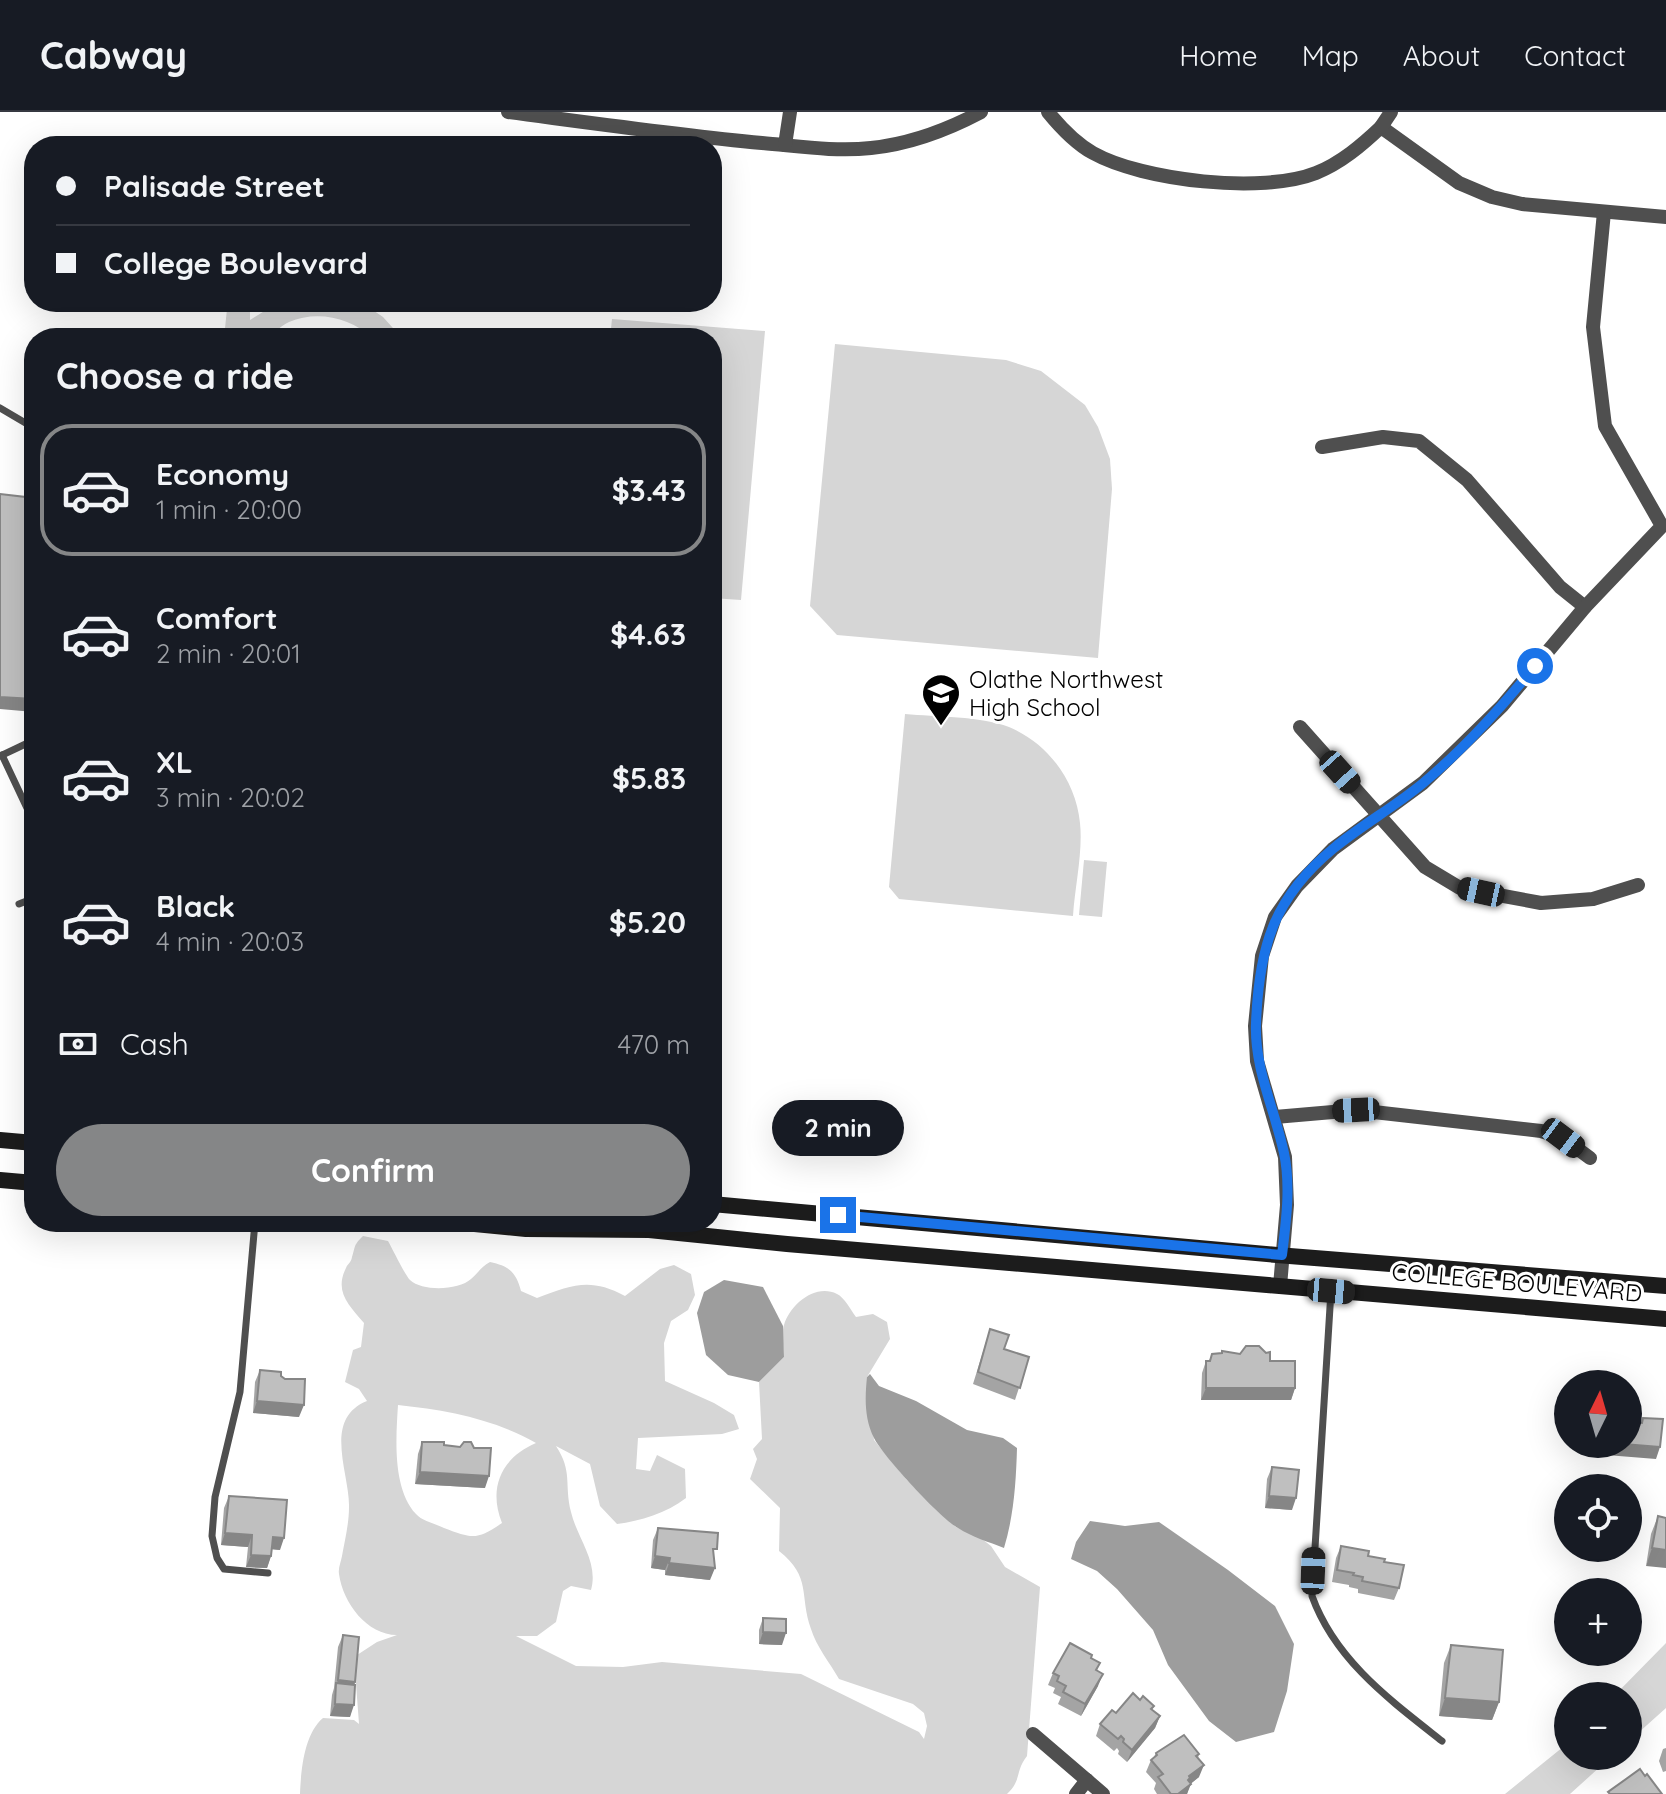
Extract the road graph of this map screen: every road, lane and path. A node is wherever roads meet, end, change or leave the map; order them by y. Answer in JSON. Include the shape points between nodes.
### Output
{"nodes":[{"id":1,"x":508,"y":112,"type":"edge"},
{"id":2,"x":790,"y":112,"type":"edge"},
{"id":3,"x":981,"y":112,"type":"edge"},
{"id":4,"x":1048,"y":112,"type":"edge"},
{"id":5,"x":1391,"y":112,"type":"edge"},
{"id":6,"x":1381,"y":127,"type":"junction"},
{"id":7,"x":693,"y":136,"type":"edge"},
{"id":8,"x":722,"y":140,"type":"edge"},
{"id":9,"x":785,"y":145,"type":"junction"},
{"id":10,"x":1604,"y":212,"type":"junction"},
{"id":11,"x":1660,"y":216,"type":"edge"},
{"id":12,"x":0,"y":408,"type":"edge"},
{"id":13,"x":24,"y":422,"type":"edge"},
{"id":14,"x":1322,"y":447,"type":"dead end"},
{"id":15,"x":1664,"y":528,"type":"edge"},
{"id":16,"x":1585,"y":607,"type":"junction"},
{"id":17,"x":1300,"y":727,"type":"dead end"},
{"id":18,"x":24,"y":745,"type":"edge"},
{"id":19,"x":1,"y":755,"type":"edge"},
{"id":20,"x":24,"y":802,"type":"edge"},
{"id":21,"x":1380,"y":816,"type":"junction"},
{"id":22,"x":1638,"y":885,"type":"dead end"},
{"id":23,"x":24,"y":902,"type":"edge"},
{"id":24,"x":19,"y":904,"type":"dead end"},
{"id":25,"x":1275,"y":1117,"type":"junction"},
{"id":26,"x":0,"y":1140,"type":"edge"},
{"id":27,"x":24,"y":1142,"type":"edge"},
{"id":28,"x":1590,"y":1158,"type":"dead end"},
{"id":29,"x":0,"y":1180,"type":"edge"},
{"id":30,"x":24,"y":1182,"type":"edge"},
{"id":31,"x":722,"y":1205,"type":"edge"},
{"id":32,"x":254,"y":1232,"type":"edge"},
{"id":33,"x":672,"y":1232,"type":"edge"},
{"id":34,"x":1282,"y":1255,"type":"junction"},
{"id":35,"x":1280,"y":1286,"type":"junction"},
{"id":36,"x":1666,"y":1286,"type":"edge"},
{"id":37,"x":1331,"y":1291,"type":"junction"},
{"id":38,"x":1666,"y":1319,"type":"edge"},
{"id":39,"x":268,"y":1573,"type":"dead end"},
{"id":40,"x":1033,"y":1734,"type":"dead end"},
{"id":41,"x":1442,"y":1741,"type":"dead end"},
{"id":42,"x":1087,"y":1780,"type":"junction"},
{"id":43,"x":1076,"y":1794,"type":"edge"},
{"id":44,"x":1103,"y":1794,"type":"edge"}],
"edges":[{"from":1,"to":7,"type":"street"},
{"from":2,"to":9,"type":"street"},
{"from":3,"to":9,"type":"street","via":[[950,128],[895,144],[846,150]]},
{"from":4,"to":6,"type":"street","via":[[1086,149],[1130,168],[1253,184],[1316,173]]},
{"from":5,"to":6,"type":"street"},
{"from":6,"to":10,"type":"street","via":[[1477,192],[1522,204]]},
{"from":8,"to":9,"type":"street"},
{"from":10,"to":11,"type":"street"},
{"from":10,"to":15,"type":"street","via":[[1593,327],[1605,426]]},
{"from":12,"to":13,"type":"lane"},
{"from":14,"to":16,"type":"street","via":[[1383,437],[1419,441],[1467,480],[1560,587]]},
{"from":15,"to":16,"type":"street"},
{"from":16,"to":21,"type":"street","via":[[1502,706],[1423,783]]},
{"from":17,"to":21,"type":"street"},
{"from":18,"to":19,"type":"lane"},
{"from":19,"to":20,"type":"lane"},
{"from":21,"to":22,"type":"street","via":[[1425,867],[1460,888],[1541,903],[1593,899]]},
{"from":21,"to":25,"type":"street","via":[[1333,849],[1275,917],[1262,956],[1255,1026],[1257,1061]]},
{"from":23,"to":24,"type":"lane"},
{"from":25,"to":28,"type":"street","via":[[1356,1110],[1541,1131],[1563,1138]]},
{"from":25,"to":34,"type":"street","via":[[1285,1157]]},
{"from":26,"to":27,"type":"main road"},
{"from":29,"to":30,"type":"main road"},
{"from":31,"to":34,"type":"main road","name":"COLLEGE BOULEVARD"},
{"from":32,"to":39,"type":"lane","via":[[240,1392],[215,1497],[212,1536],[224,1569]]},
{"from":33,"to":35,"type":"main road","name":"COLLEGE BOULEVARD"},
{"from":34,"to":35,"type":"street"},
{"from":34,"to":36,"type":"main road","name":"COLLEGE BOULEVARD"},
{"from":35,"to":37,"type":"main road","name":"COLLEGE BOULEVARD"},
{"from":37,"to":38,"type":"main road","name":"COLLEGE BOULEVARD"},
{"from":37,"to":41,"type":"lane","via":[[1312,1596],[1322,1624],[1371,1684]]},
{"from":40,"to":42,"type":"street"},
{"from":42,"to":43,"type":"street"},
{"from":42,"to":44,"type":"street"}]}
